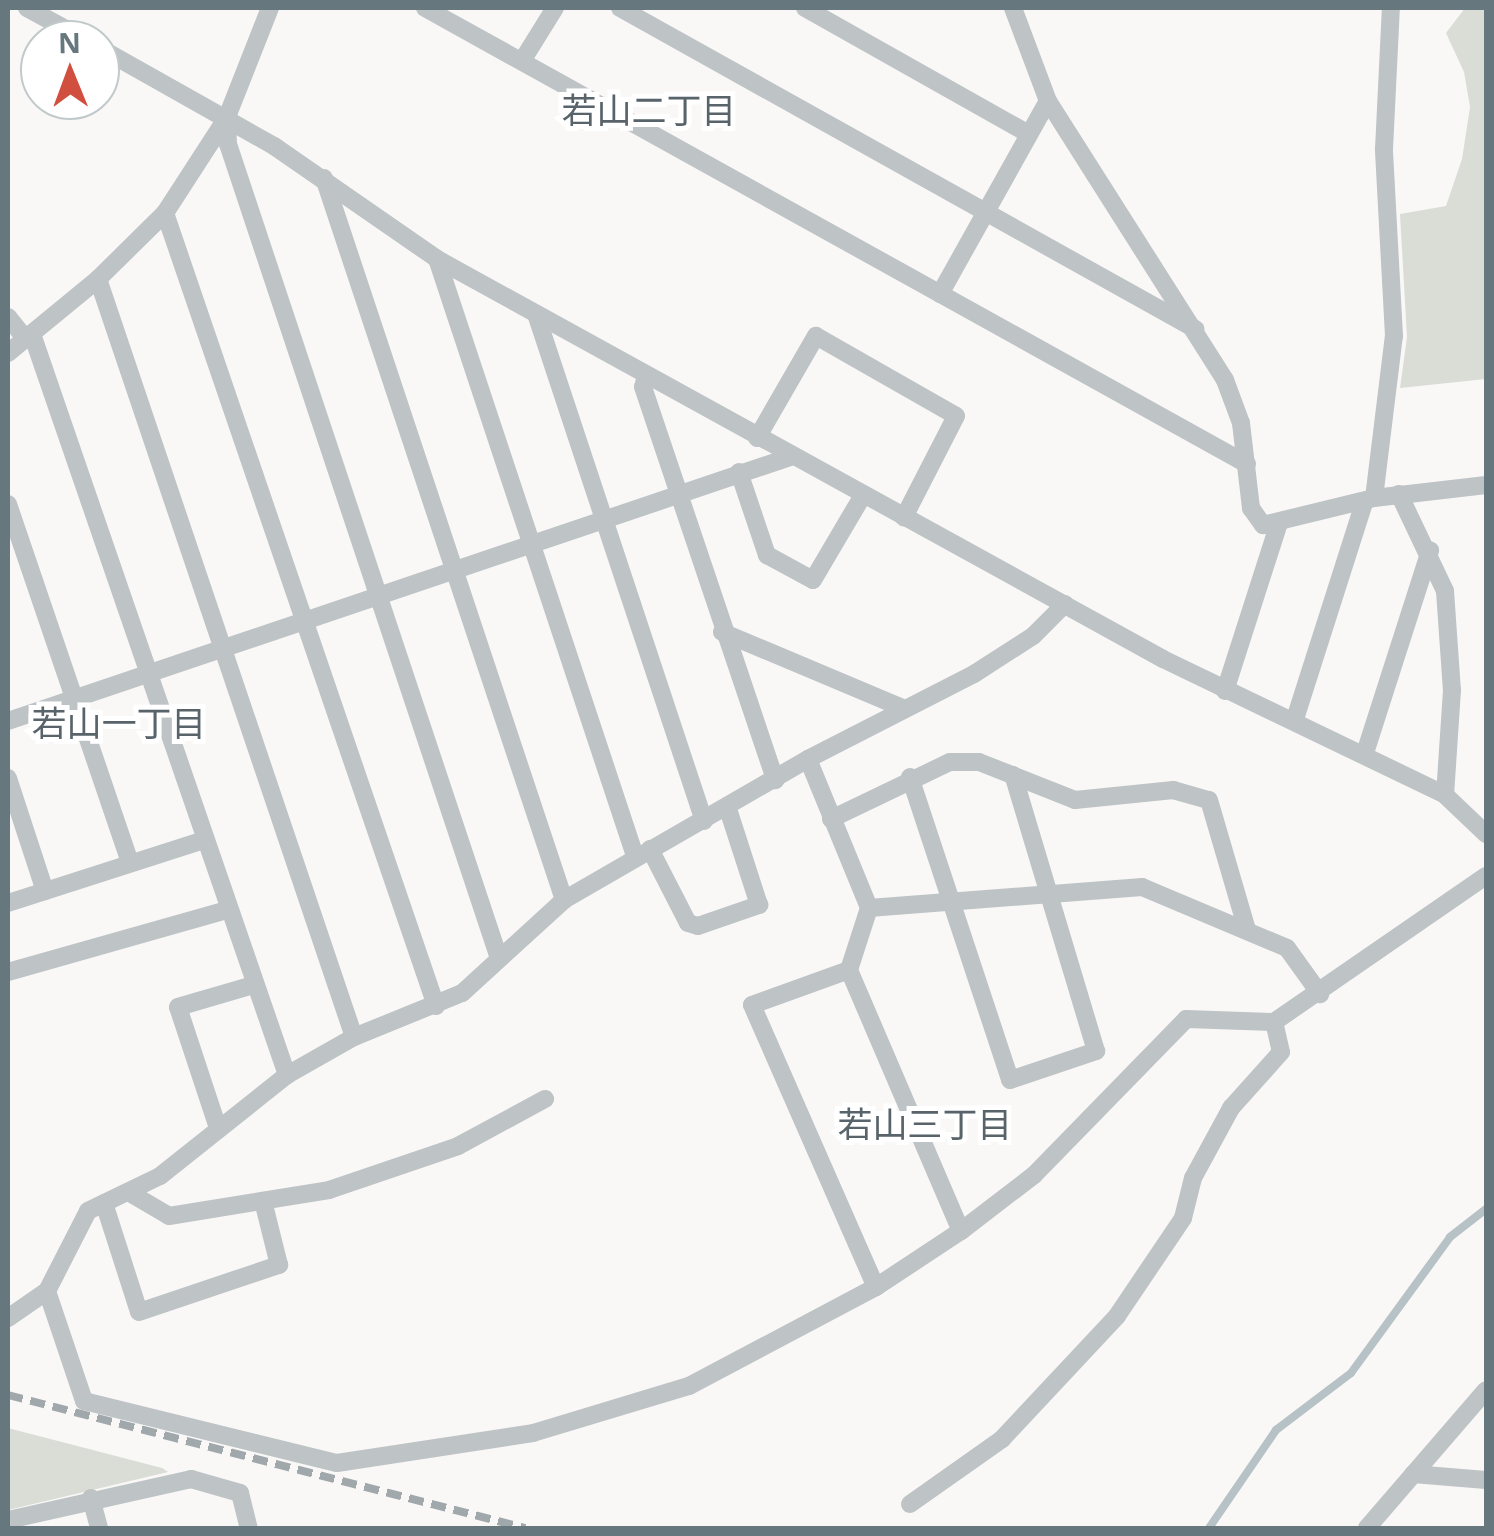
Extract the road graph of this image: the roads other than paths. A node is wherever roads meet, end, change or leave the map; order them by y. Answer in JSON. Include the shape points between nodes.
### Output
{"nodes":[{"id":1,"x":270,"y":8,"type":"edge"},
{"id":2,"x":425,"y":8,"type":"edge"},
{"id":3,"x":555,"y":8,"type":"edge"},
{"id":4,"x":620,"y":8,"type":"edge"},
{"id":5,"x":805,"y":8,"type":"edge"},
{"id":6,"x":1013,"y":8,"type":"edge"},
{"id":7,"x":1391,"y":8,"type":"edge"},
{"id":8,"x":120,"y":59,"type":"edge"},
{"id":9,"x":522,"y":62,"type":"junction"},
{"id":10,"x":1048,"y":101,"type":"junction"},
{"id":11,"x":226,"y":117,"type":"junction"},
{"id":12,"x":1029,"y":134,"type":"junction"},
{"id":13,"x":324,"y":178,"type":"junction"},
{"id":14,"x":984,"y":212,"type":"junction"},
{"id":15,"x":164,"y":214,"type":"junction"},
{"id":16,"x":437,"y":259,"type":"junction"},
{"id":17,"x":98,"y":279,"type":"junction"},
{"id":18,"x":940,"y":294,"type":"junction"},
{"id":19,"x":536,"y":314,"type":"junction"},
{"id":20,"x":8,"y":316,"type":"edge"},
{"id":21,"x":1200,"y":332,"type":"junction"},
{"id":22,"x":29,"y":336,"type":"junction"},
{"id":23,"x":8,"y":352,"type":"edge"},
{"id":24,"x":646,"y":376,"type":"junction"},
{"id":25,"x":756,"y":438,"type":"junction"},
{"id":26,"x":790,"y":458,"type":"junction"},
{"id":27,"x":1247,"y":464,"type":"junction"},
{"id":28,"x":739,"y":472,"type":"junction"},
{"id":29,"x":1486,"y":485,"type":"edge"},
{"id":30,"x":680,"y":492,"type":"junction"},
{"id":31,"x":1399,"y":494,"type":"junction"},
{"id":32,"x":863,"y":496,"type":"junction"},
{"id":33,"x":1369,"y":500,"type":"junction"},
{"id":34,"x":8,"y":504,"type":"edge"},
{"id":35,"x":904,"y":516,"type":"junction"},
{"id":36,"x":606,"y":518,"type":"junction"},
{"id":37,"x":1279,"y":523,"type":"junction"},
{"id":38,"x":532,"y":544,"type":"junction"},
{"id":39,"x":1430,"y":550,"type":"junction"},
{"id":40,"x":456,"y":568,"type":"junction"},
{"id":41,"x":380,"y":594,"type":"junction"},
{"id":42,"x":1065,"y":604,"type":"junction"},
{"id":43,"x":300,"y":621,"type":"junction"},
{"id":44,"x":722,"y":632,"type":"junction"},
{"id":45,"x":220,"y":648,"type":"junction"},
{"id":46,"x":147,"y":674,"type":"junction"},
{"id":47,"x":1226,"y":691,"type":"junction"},
{"id":48,"x":74,"y":698,"type":"junction"},
{"id":49,"x":904,"y":708,"type":"junction"},
{"id":50,"x":1295,"y":720,"type":"junction"},
{"id":51,"x":8,"y":721,"type":"edge"},
{"id":52,"x":1365,"y":753,"type":"junction"},
{"id":53,"x":808,"y":759,"type":"junction"},
{"id":54,"x":1013,"y":775,"type":"junction"},
{"id":55,"x":8,"y":778,"type":"edge"},
{"id":56,"x":910,"y":778,"type":"junction"},
{"id":57,"x":775,"y":780,"type":"junction"},
{"id":58,"x":1445,"y":795,"type":"junction"},
{"id":59,"x":728,"y":809,"type":"junction"},
{"id":60,"x":831,"y":819,"type":"junction"},
{"id":61,"x":704,"y":821,"type":"junction"},
{"id":62,"x":1486,"y":834,"type":"edge"},
{"id":63,"x":204,"y":840,"type":"junction"},
{"id":64,"x":643,"y":853,"type":"junction"},
{"id":65,"x":130,"y":863,"type":"junction"},
{"id":66,"x":1486,"y":876,"type":"edge"},
{"id":67,"x":45,"y":890,"type":"junction"},
{"id":68,"x":1046,"y":893,"type":"junction"},
{"id":69,"x":952,"y":898,"type":"junction"},
{"id":70,"x":564,"y":900,"type":"junction"},
{"id":71,"x":8,"y":902,"type":"edge"},
{"id":72,"x":869,"y":908,"type":"junction"},
{"id":73,"x":228,"y":910,"type":"junction"},
{"id":74,"x":1247,"y":930,"type":"junction"},
{"id":75,"x":499,"y":958,"type":"junction"},
{"id":76,"x":849,"y":970,"type":"junction"},
{"id":77,"x":8,"y":972,"type":"edge"},
{"id":78,"x":253,"y":985,"type":"junction"},
{"id":79,"x":1320,"y":994,"type":"junction"},
{"id":80,"x":436,"y":1006,"type":"junction"},
{"id":81,"x":1274,"y":1022,"type":"junction"},
{"id":82,"x":354,"y":1037,"type":"junction"},
{"id":83,"x":286,"y":1076,"type":"junction"},
{"id":84,"x":545,"y":1099,"type":"dead end"},
{"id":85,"x":218,"y":1128,"type":"junction"},
{"id":86,"x":130,"y":1192,"type":"junction"},
{"id":87,"x":263,"y":1200,"type":"junction"},
{"id":88,"x":104,"y":1202,"type":"junction"},
{"id":89,"x":961,"y":1231,"type":"junction"},
{"id":90,"x":876,"y":1287,"type":"junction"},
{"id":91,"x":48,"y":1291,"type":"junction"},
{"id":92,"x":8,"y":1318,"type":"edge"},
{"id":93,"x":1486,"y":1390,"type":"edge"},
{"id":94,"x":1413,"y":1474,"type":"junction"},
{"id":95,"x":1486,"y":1480,"type":"edge"},
{"id":96,"x":92,"y":1498,"type":"junction"},
{"id":97,"x":910,"y":1504,"type":"dead end"},
{"id":98,"x":15,"y":1522,"type":"edge"},
{"id":99,"x":99,"y":1528,"type":"edge"},
{"id":100,"x":249,"y":1528,"type":"edge"},
{"id":101,"x":1368,"y":1528,"type":"edge"}],
"edges":[{"from":1,"to":11,"type":"street"},
{"from":2,"to":9,"type":"street"},
{"from":3,"to":9,"type":"street"},
{"from":4,"to":14,"type":"street"},
{"from":5,"to":12,"type":"street"},
{"from":6,"to":10,"type":"street"},
{"from":7,"to":33,"type":"street","via":[[1384,149],[1394,336]]},
{"from":8,"to":11,"type":"street"},
{"from":9,"to":18,"type":"street"},
{"from":10,"to":12,"type":"street"},
{"from":10,"to":21,"type":"street"},
{"from":11,"to":13,"type":"street"},
{"from":11,"to":15,"type":"street"},
{"from":11,"to":41,"type":"street","via":[[228,144]]},
{"from":12,"to":14,"type":"street"},
{"from":13,"to":16,"type":"street"},
{"from":13,"to":40,"type":"street"},
{"from":14,"to":18,"type":"street"},
{"from":14,"to":21,"type":"street"},
{"from":15,"to":17,"type":"street"},
{"from":15,"to":43,"type":"street"},
{"from":16,"to":19,"type":"street"},
{"from":16,"to":38,"type":"street"},
{"from":17,"to":22,"type":"street"},
{"from":17,"to":45,"type":"street"},
{"from":18,"to":27,"type":"street"},
{"from":19,"to":24,"type":"street"},
{"from":19,"to":36,"type":"street"},
{"from":20,"to":22,"type":"street"},
{"from":21,"to":27,"type":"street","via":[[1241,422]]},
{"from":22,"to":23,"type":"street"},
{"from":22,"to":46,"type":"street"},
{"from":24,"to":25,"type":"street"},
{"from":24,"to":30,"type":"street","via":[[643,386]]},
{"from":25,"to":26,"type":"street"},
{"from":25,"to":35,"type":"street","via":[[816,336],[956,416]]},
{"from":26,"to":28,"type":"street"},
{"from":26,"to":32,"type":"street"},
{"from":27,"to":37,"type":"street","via":[[1251,508],[1263,525]]},
{"from":28,"to":30,"type":"street"},
{"from":28,"to":32,"type":"street","via":[[767,555],[813,580]]},
{"from":29,"to":31,"type":"street"},
{"from":30,"to":36,"type":"street"},
{"from":30,"to":44,"type":"street"},
{"from":31,"to":33,"type":"street"},
{"from":31,"to":39,"type":"street"},
{"from":32,"to":35,"type":"street"},
{"from":33,"to":37,"type":"street"},
{"from":33,"to":50,"type":"street"},
{"from":34,"to":48,"type":"street"},
{"from":35,"to":42,"type":"street"},
{"from":36,"to":38,"type":"street"},
{"from":36,"to":61,"type":"street"},
{"from":37,"to":47,"type":"street"},
{"from":38,"to":40,"type":"street"},
{"from":38,"to":64,"type":"street"},
{"from":39,"to":52,"type":"street"},
{"from":39,"to":58,"type":"street","via":[[1445,591],[1450,652]]},
{"from":40,"to":41,"type":"street"},
{"from":40,"to":70,"type":"street"},
{"from":41,"to":43,"type":"street"},
{"from":41,"to":75,"type":"street"},
{"from":42,"to":47,"type":"street"},
{"from":42,"to":49,"type":"street","via":[[1032,636]]},
{"from":43,"to":45,"type":"street"},
{"from":43,"to":80,"type":"street"},
{"from":44,"to":49,"type":"street"},
{"from":44,"to":57,"type":"street"},
{"from":45,"to":46,"type":"street"},
{"from":45,"to":82,"type":"street"},
{"from":46,"to":48,"type":"street"},
{"from":46,"to":63,"type":"street"},
{"from":47,"to":50,"type":"street"},
{"from":48,"to":51,"type":"street"},
{"from":48,"to":65,"type":"street"},
{"from":49,"to":53,"type":"street"},
{"from":50,"to":52,"type":"street"},
{"from":52,"to":58,"type":"street"},
{"from":53,"to":57,"type":"street"},
{"from":53,"to":60,"type":"street"},
{"from":54,"to":56,"type":"street","via":[[979,762],[950,762]]},
{"from":54,"to":68,"type":"street"},
{"from":54,"to":74,"type":"street","via":[[1074,800],[1173,790],[1209,800]]},
{"from":55,"to":67,"type":"street"},
{"from":56,"to":60,"type":"street"},
{"from":56,"to":69,"type":"street"},
{"from":57,"to":59,"type":"street"},
{"from":58,"to":62,"type":"street"},
{"from":59,"to":61,"type":"street"},
{"from":59,"to":64,"type":"street","via":[[758,905],[688,924]]},
{"from":60,"to":72,"type":"street"},
{"from":61,"to":64,"type":"street"},
{"from":63,"to":65,"type":"street"},
{"from":63,"to":73,"type":"street"},
{"from":64,"to":70,"type":"street"},
{"from":65,"to":67,"type":"street"},
{"from":66,"to":79,"type":"street"},
{"from":67,"to":71,"type":"street"},
{"from":68,"to":69,"type":"street"},
{"from":68,"to":69,"type":"street","via":[[1096,1050],[1010,1080]]},
{"from":68,"to":74,"type":"street","via":[[1142,886]]},
{"from":69,"to":72,"type":"street"},
{"from":70,"to":75,"type":"street"},
{"from":72,"to":76,"type":"street"},
{"from":73,"to":77,"type":"street"},
{"from":73,"to":78,"type":"street"},
{"from":74,"to":79,"type":"street","via":[[1287,948]]},
{"from":75,"to":80,"type":"street","via":[[462,993]]},
{"from":76,"to":89,"type":"street"},
{"from":76,"to":90,"type":"street","via":[[752,1005]]},
{"from":78,"to":83,"type":"street"},
{"from":78,"to":85,"type":"street","via":[[178,1007]]},
{"from":79,"to":81,"type":"street"},
{"from":80,"to":82,"type":"street"},
{"from":81,"to":89,"type":"street","via":[[1186,1019],[1034,1175]]},
{"from":81,"to":97,"type":"street","via":[[1281,1052],[1231,1108],[1192,1178],[1183,1218],[1117,1316],[1002,1439]]},
{"from":82,"to":83,"type":"street"},
{"from":83,"to":85,"type":"street"},
{"from":84,"to":87,"type":"street","via":[[458,1146],[385,1174]]},
{"from":85,"to":86,"type":"street"},
{"from":86,"to":87,"type":"street","via":[[169,1216]]},
{"from":86,"to":88,"type":"street"},
{"from":87,"to":88,"type":"street","via":[[278,1266],[139,1312]]},
{"from":88,"to":91,"type":"street","via":[[88,1211]]},
{"from":89,"to":90,"type":"street"},
{"from":90,"to":91,"type":"street","via":[[688,1386],[533,1432],[336,1463],[84,1401]]},
{"from":91,"to":92,"type":"street"},
{"from":93,"to":94,"type":"street"},
{"from":94,"to":95,"type":"street"},
{"from":94,"to":101,"type":"street"},
{"from":96,"to":98,"type":"street"},
{"from":96,"to":99,"type":"street"},
{"from":96,"to":100,"type":"street","via":[[191,1480],[240,1493]]}]}
